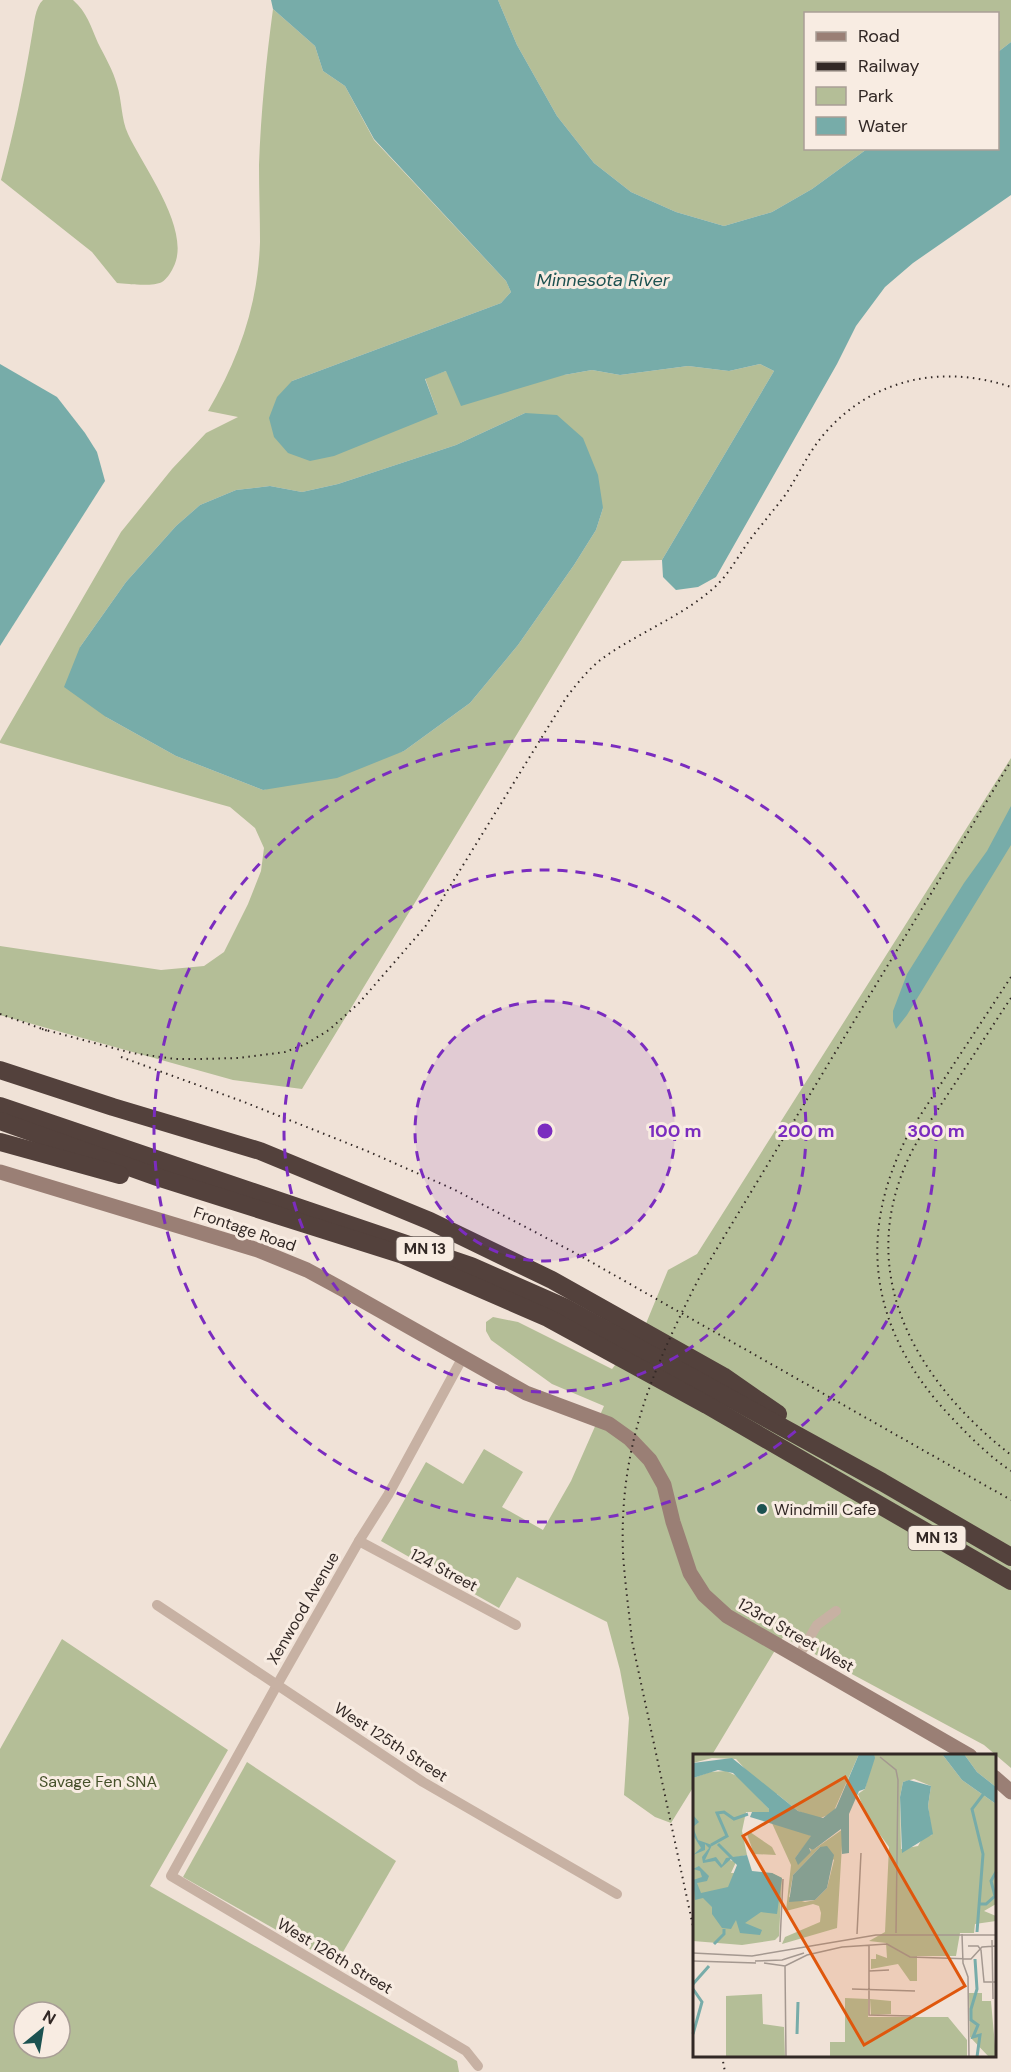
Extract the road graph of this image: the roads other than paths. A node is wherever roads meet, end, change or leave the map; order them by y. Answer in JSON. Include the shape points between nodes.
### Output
{"nodes":[{"id":1,"x":0,"y":1070,"type":"edge"},
{"id":2,"x":0,"y":1106,"type":"edge"},
{"id":3,"x":0,"y":1121,"type":"edge"},
{"id":4,"x":0,"y":1142,"type":"edge"},
{"id":5,"x":0,"y":1172,"type":"edge"},
{"id":6,"x":208,"y":1193,"type":"junction"},
{"id":7,"x":463,"y":1357,"type":"junction"},
{"id":8,"x":824,"y":1450,"type":"junction"},
{"id":9,"x":358,"y":1541,"type":"junction"},
{"id":10,"x":1011,"y":1557,"type":"edge"},
{"id":11,"x":1011,"y":1581,"type":"edge"},
{"id":12,"x":156,"y":1605,"type":"dead end"},
{"id":13,"x":836,"y":1611,"type":"dead end"},
{"id":14,"x":516,"y":1625,"type":"dead end"},
{"id":15,"x":798,"y":1657,"type":"junction"},
{"id":16,"x":277,"y":1685,"type":"junction"},
{"id":17,"x":968,"y":1754,"type":"edge"},
{"id":18,"x":996,"y":1779,"type":"edge"},
{"id":19,"x":1011,"y":1792,"type":"edge"},
{"id":20,"x":171,"y":1876,"type":"joint"},
{"id":21,"x":617,"y":1894,"type":"dead end"},
{"id":22,"x":478,"y":2066,"type":"dead end"}],
"edges":[{"from":1,"to":8,"type":"highway","via":[[261,1151],[430,1221],[552,1280],[723,1376]]},
{"from":2,"to":8,"type":"highway","number":"MN 13","via":[[471,1266],[564,1307]]},
{"from":3,"to":6,"type":"highway","number":"MN 13"},
{"from":4,"to":6,"type":"highway","via":[[123,1176]]},
{"from":5,"to":7,"type":"street","name":"Frontage Road","via":[[258,1250],[307,1270]]},
{"from":6,"to":11,"type":"highway","number":"MN 13","via":[[403,1254],[548,1318]]},
{"from":7,"to":9,"type":"street","name":"Xenwood Avenue","via":[[388,1495]]},
{"from":7,"to":15,"type":"street","name":"123rd Street West","via":[[526,1393],[609,1424],[630,1439],[650,1460],[664,1485],[690,1573],[704,1595],[727,1616]]},
{"from":8,"to":10,"type":"highway","number":"MN 13"},
{"from":9,"to":14,"type":"street","name":"124 Street"},
{"from":9,"to":16,"type":"street","name":"Xenwood Avenue"},
{"from":12,"to":16,"type":"street","name":"West 125th Street"},
{"from":13,"to":15,"type":"street","via":[[817,1625]]},
{"from":15,"to":17,"type":"street","name":"123rd Street West"},
{"from":16,"to":20,"type":"street","name":"Xenwood Avenue"},
{"from":16,"to":21,"type":"street","name":"West 125th Street","via":[[423,1782]]},
{"from":18,"to":19,"type":"street"},
{"from":20,"to":22,"type":"street","name":"West 126th Street","via":[[466,2051]]}]}
